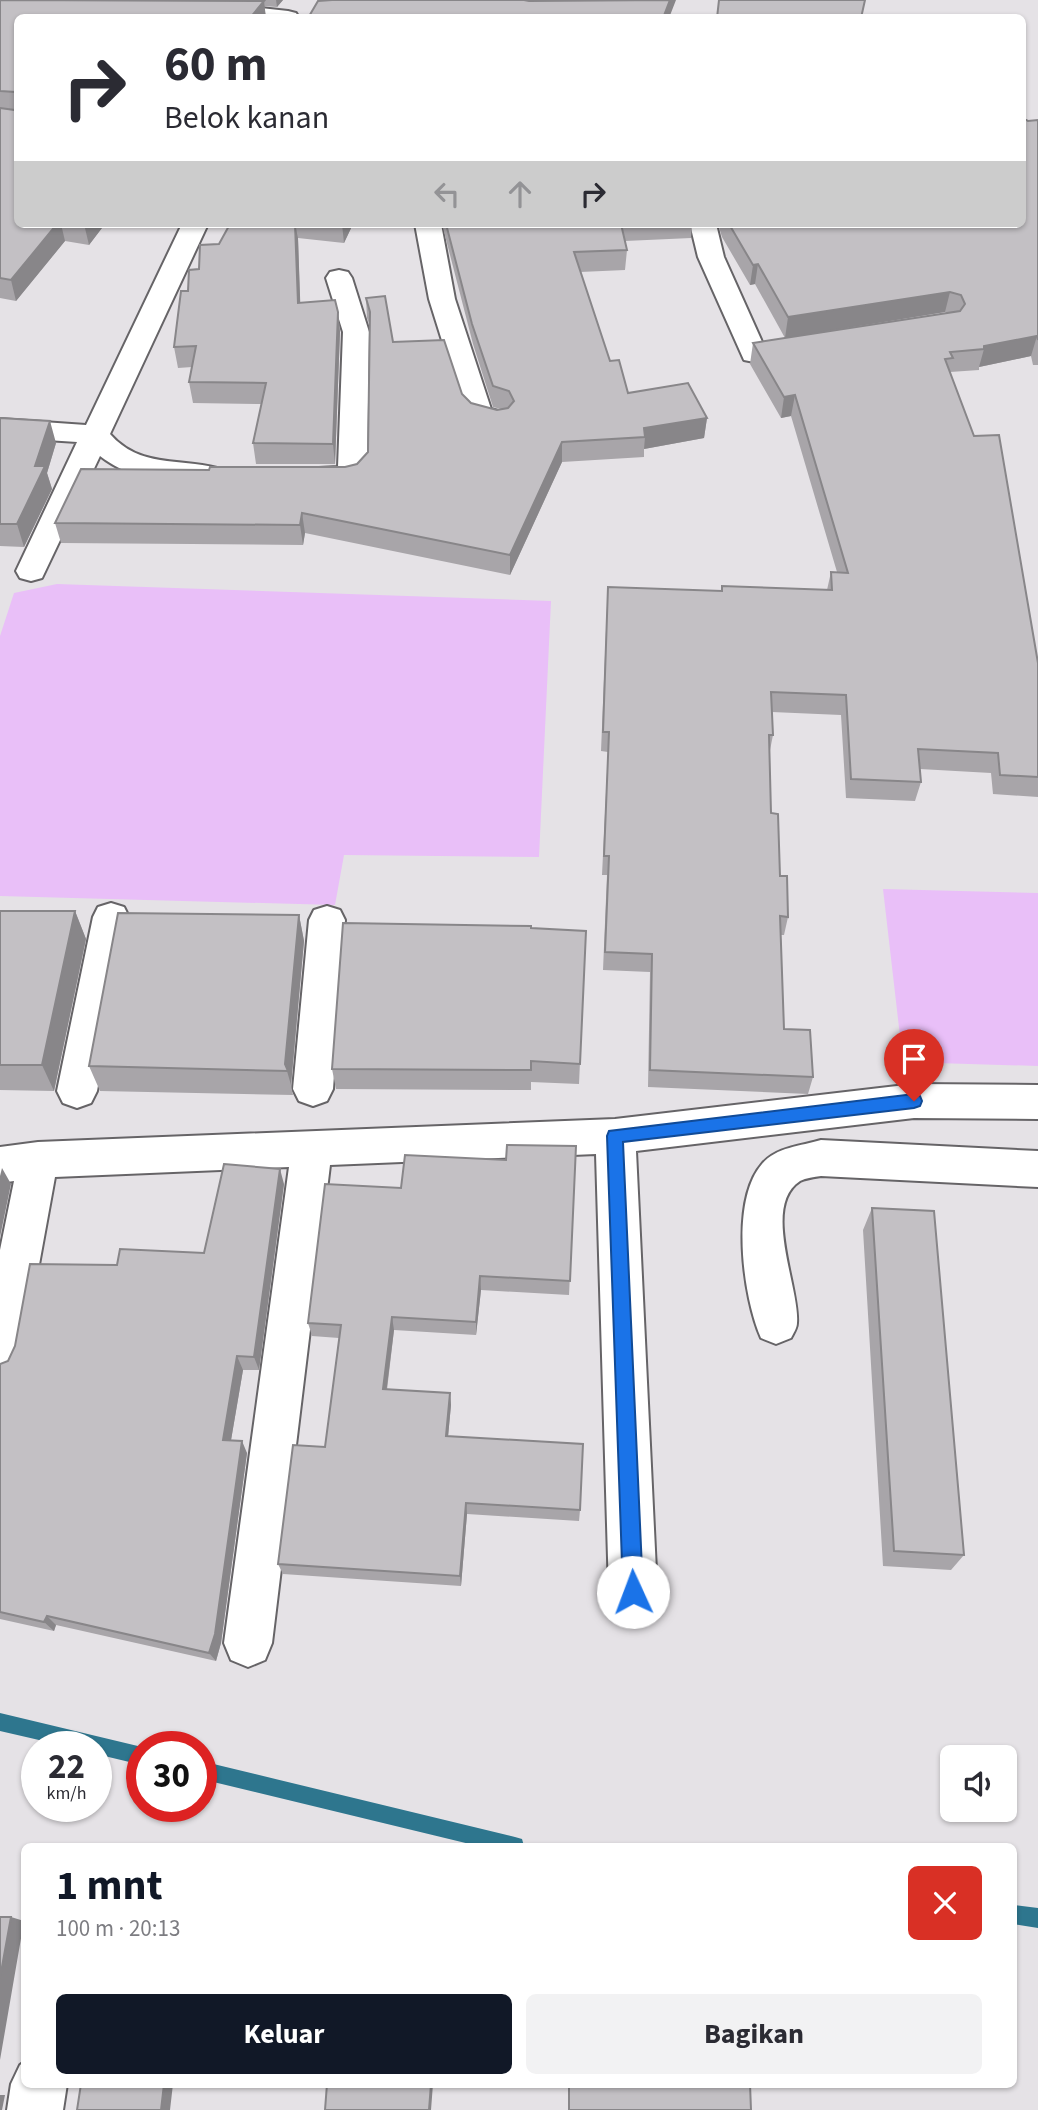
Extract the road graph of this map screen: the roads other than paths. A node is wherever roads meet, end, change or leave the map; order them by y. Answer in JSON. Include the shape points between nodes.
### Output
{"nodes":[{"id":1,"x":135,"y":0,"type":"edge"},
{"id":2,"x":254,"y":14,"type":"edge"},
{"id":3,"x":193,"y":228,"type":"edge"},
{"id":4,"x":429,"y":228,"type":"edge"},
{"id":5,"x":704,"y":228,"type":"edge"},
{"id":6,"x":339,"y":278,"type":"dead end"},
{"id":7,"x":820,"y":344,"type":"edge"},
{"id":8,"x":498,"y":420,"type":"edge"},
{"id":9,"x":0,"y":428,"type":"edge"},
{"id":10,"x":96,"y":435,"type":"junction"},
{"id":11,"x":239,"y":475,"type":"edge"},
{"id":12,"x":279,"y":475,"type":"edge"},
{"id":13,"x":31,"y":571,"type":"dead end"},
{"id":14,"x":111,"y":917,"type":"dead end"},
{"id":15,"x":327,"y":920,"type":"dead end"},
{"id":16,"x":313,"y":1089,"type":"dead end"},
{"id":17,"x":77,"y":1091,"type":"dead end"},
{"id":18,"x":1038,"y":1102,"type":"edge"},
{"id":19,"x":615,"y":1136,"type":"junction"},
{"id":20,"x":312,"y":1147,"type":"junction"},
{"id":21,"x":19,"y":1162,"type":"edge"},
{"id":22,"x":1038,"y":1168,"type":"edge"},
{"id":23,"x":776,"y":1324,"type":"dead end"},
{"id":24,"x":0,"y":1358,"type":"edge"},
{"id":25,"x":633,"y":1592,"type":"dead end"},
{"id":26,"x":248,"y":1643,"type":"dead end"},
{"id":27,"x":38,"y":2088,"type":"edge"},
{"id":28,"x":35,"y":2110,"type":"edge"}],
"edges":[{"from":1,"to":2,"type":"street"},
{"from":3,"to":10,"type":"street"},
{"from":4,"to":8,"type":"street","via":[[442,299],[479,414]]},
{"from":5,"to":7,"type":"street","via":[[711,257],[754,354]]},
{"from":6,"to":12,"type":"street","via":[[356,332],[352,472],[347,476]]},
{"from":9,"to":10,"type":"street"},
{"from":10,"to":11,"type":"street","via":[[105,449],[171,475]]},
{"from":10,"to":13,"type":"street"},
{"from":14,"to":17,"type":"street"},
{"from":15,"to":16,"type":"street"},
{"from":18,"to":19,"type":"street","via":[[914,1101]]},
{"from":19,"to":20,"type":"street"},
{"from":19,"to":25,"type":"street"},
{"from":20,"to":21,"type":"street"},
{"from":20,"to":26,"type":"street"},
{"from":21,"to":24,"type":"street"},
{"from":22,"to":23,"type":"street","via":[[821,1158],[788,1167],[770,1186],[761,1223]]},
{"from":27,"to":28,"type":"street"}]}
